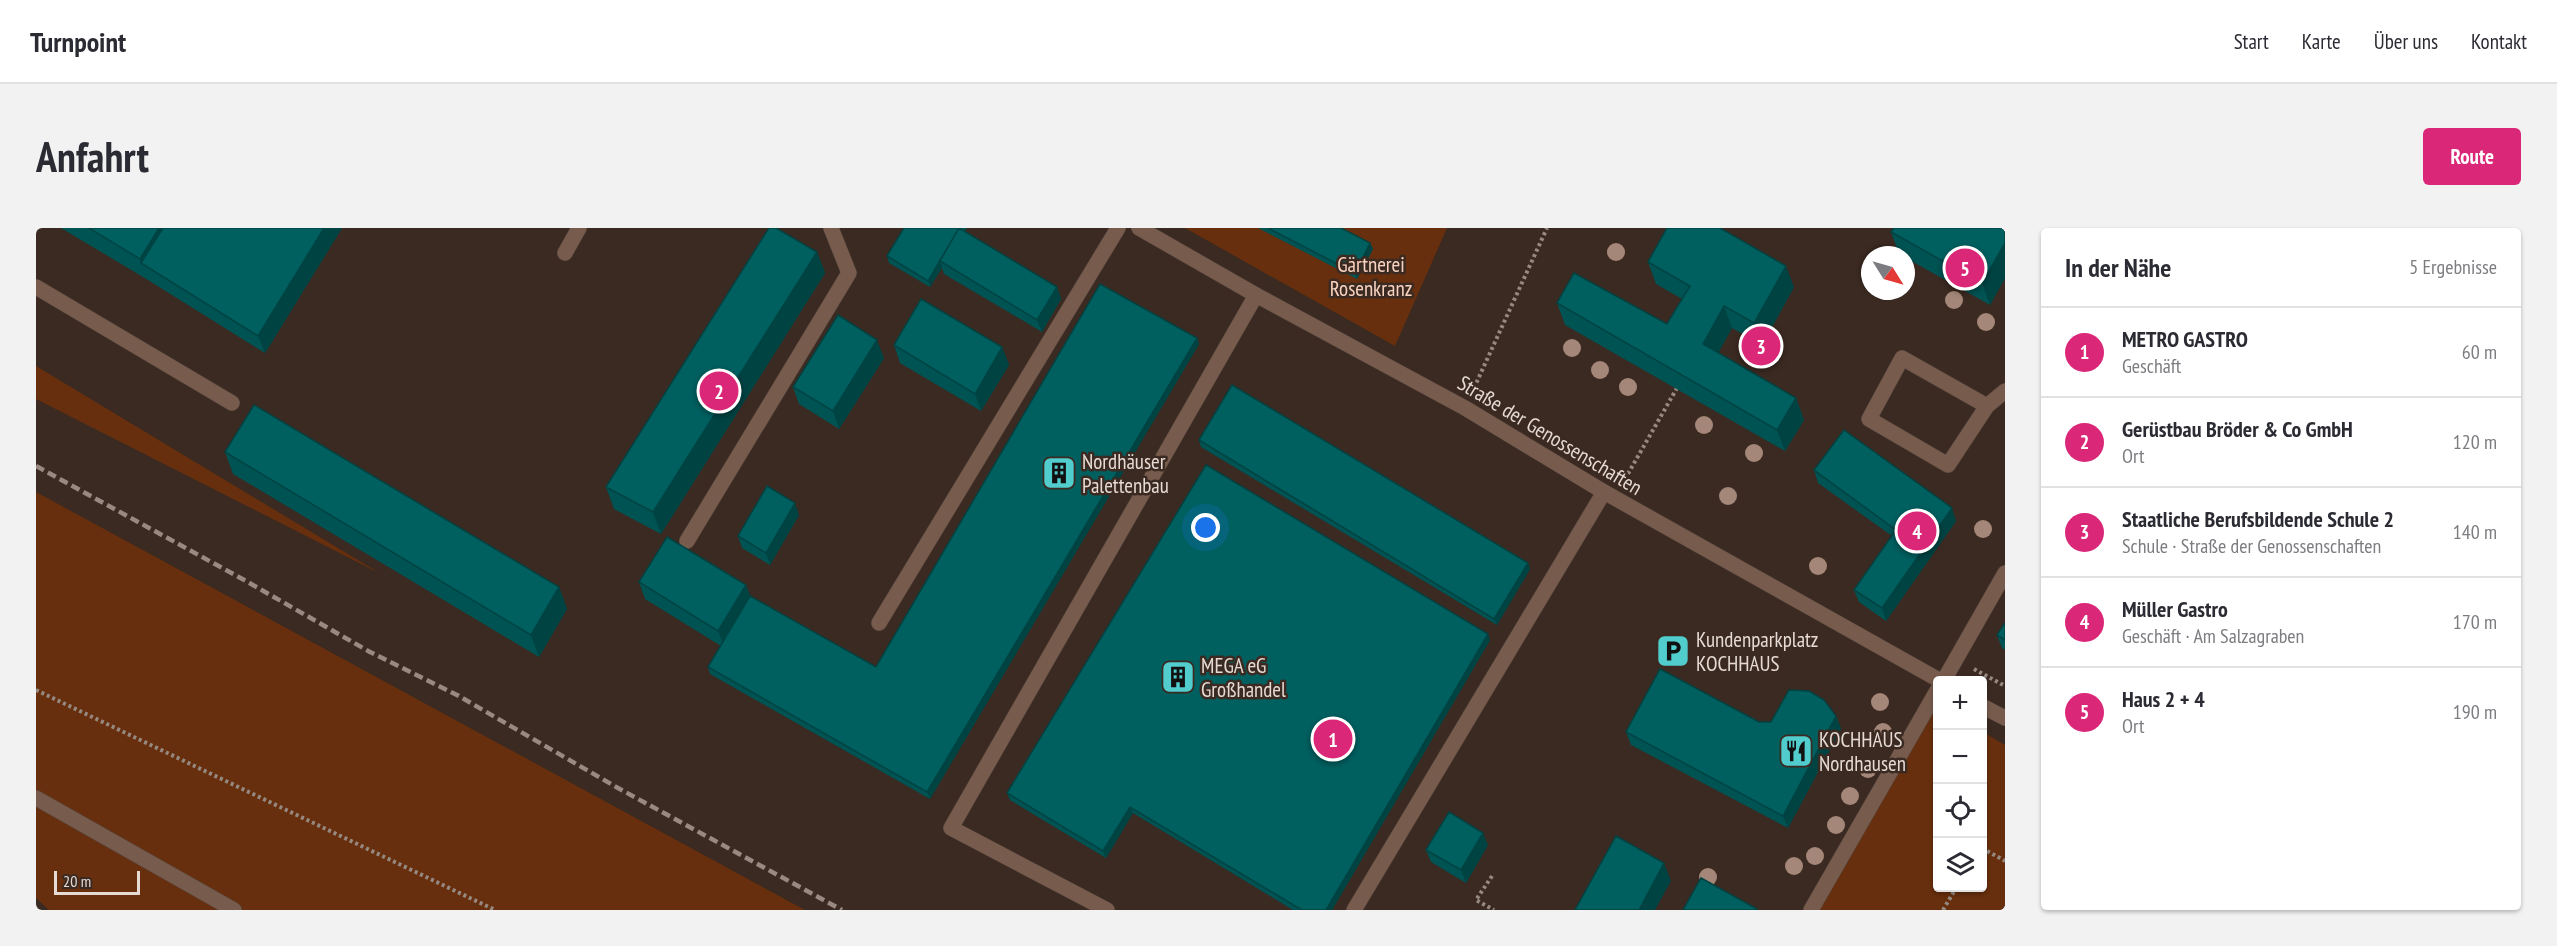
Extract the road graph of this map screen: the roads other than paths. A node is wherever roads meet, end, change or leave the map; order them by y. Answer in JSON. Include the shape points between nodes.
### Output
{"nodes":[{"id":1,"x":579,"y":228,"type":"edge"},
{"id":2,"x":831,"y":228,"type":"edge"},
{"id":3,"x":1118,"y":228,"type":"edge"},
{"id":4,"x":1139,"y":228,"type":"edge"},
{"id":5,"x":565,"y":253,"type":"dead end"},
{"id":6,"x":36,"y":287,"type":"edge"},
{"id":7,"x":1256,"y":295,"type":"junction"},
{"id":8,"x":2005,"y":391,"type":"edge"},
{"id":9,"x":231,"y":404,"type":"dead end"},
{"id":10,"x":1987,"y":406,"type":"junction"},
{"id":11,"x":1609,"y":495,"type":"junction"},
{"id":12,"x":687,"y":541,"type":"dead end"},
{"id":13,"x":2005,"y":573,"type":"edge"},
{"id":14,"x":879,"y":623,"type":"dead end"},
{"id":15,"x":1946,"y":676,"type":"edge"},
{"id":16,"x":1933,"y":678,"type":"edge"},
{"id":17,"x":1933,"y":699,"type":"edge"},
{"id":18,"x":1987,"y":707,"type":"edge"},
{"id":19,"x":2005,"y":718,"type":"edge"},
{"id":20,"x":36,"y":798,"type":"edge"},
{"id":21,"x":234,"y":910,"type":"edge"},
{"id":22,"x":1107,"y":910,"type":"edge"},
{"id":23,"x":1354,"y":910,"type":"edge"},
{"id":24,"x":1811,"y":910,"type":"edge"}],
"edges":[{"from":1,"to":5,"type":"street"},
{"from":2,"to":12,"type":"street","via":[[849,273]]},
{"from":3,"to":14,"type":"street"},
{"from":4,"to":7,"type":"street","name":"Straße der Genossenschaften"},
{"from":6,"to":9,"type":"street"},
{"from":7,"to":11,"type":"street","name":"Straße der Genossenschaften","via":[[1465,408]]},
{"from":7,"to":22,"type":"street","via":[[951,828]]},
{"from":8,"to":10,"type":"street"},
{"from":10,"to":10,"type":"street","via":[[1948,465],[1869,419],[1902,358]]},
{"from":11,"to":16,"type":"street","name":"Straße der Genossenschaften"},
{"from":11,"to":23,"type":"street"},
{"from":13,"to":15,"type":"street"},
{"from":17,"to":24,"type":"street"},
{"from":18,"to":19,"type":"street"},
{"from":20,"to":21,"type":"street"}]}
